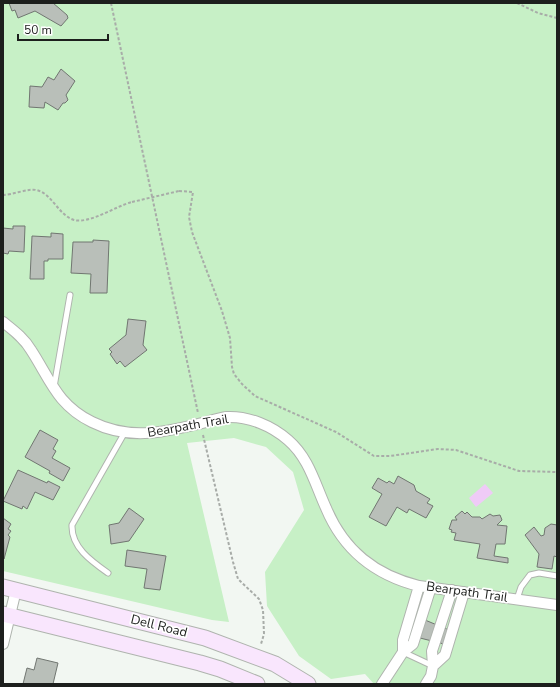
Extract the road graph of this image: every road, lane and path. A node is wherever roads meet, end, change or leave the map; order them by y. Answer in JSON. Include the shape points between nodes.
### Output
{"nodes":[{"id":1,"x":111,"y":3,"type":"edge"},
{"id":2,"x":518,"y":3,"type":"edge"},
{"id":3,"x":557,"y":18,"type":"edge"},
{"id":4,"x":3,"y":196,"type":"edge"},
{"id":5,"x":70,"y":295,"type":"dead end"},
{"id":6,"x":3,"y":322,"type":"edge"},
{"id":7,"x":54,"y":390,"type":"junction"},
{"id":8,"x":200,"y":424,"type":"junction"},
{"id":9,"x":125,"y":432,"type":"junction"},
{"id":10,"x":557,"y":472,"type":"edge"},
{"id":11,"x":108,"y":573,"type":"dead end"},
{"id":12,"x":557,"y":576,"type":"edge"},
{"id":13,"x":419,"y":586,"type":"junction"},
{"id":14,"x":431,"y":587,"type":"junction"},
{"id":15,"x":10,"y":589,"type":"edge"},
{"id":16,"x":452,"y":590,"type":"junction"},
{"id":17,"x":464,"y":592,"type":"junction"},
{"id":18,"x":517,"y":599,"type":"junction"},
{"id":19,"x":557,"y":604,"type":"edge"},
{"id":20,"x":7,"y":615,"type":"edge"},
{"id":21,"x":262,"y":641,"type":"dead end"},
{"id":22,"x":3,"y":644,"type":"edge"},
{"id":23,"x":403,"y":652,"type":"junction"},
{"id":24,"x":433,"y":666,"type":"junction"},
{"id":25,"x":257,"y":684,"type":"edge"},
{"id":26,"x":308,"y":684,"type":"edge"},
{"id":27,"x":382,"y":684,"type":"edge"},
{"id":28,"x":426,"y":684,"type":"edge"}],
"edges":[{"from":1,"to":8,"type":"path"},
{"from":2,"to":3,"type":"path","via":[[538,13]]},
{"from":4,"to":10,"type":"path","bridge":true,"via":[[35,189],[44,193],[63,213],[75,220],[86,220],[132,202],[179,191],[193,192],[189,217],[192,232],[224,317],[230,338],[232,367],[238,379],[255,396],[336,432],[374,456],[438,449],[456,450],[520,471]]},
{"from":5,"to":7,"type":"lane"},
{"from":6,"to":7,"type":"street","name":"Bearpath Trail","via":[[16,332],[30,349]]},
{"from":7,"to":9,"type":"street","name":"Bearpath Trail","via":[[71,408],[91,422]]},
{"from":8,"to":9,"type":"street","name":"Bearpath Trail","via":[[140,435]]},
{"from":8,"to":13,"type":"street","name":"Bearpath Trail","via":[[227,417],[250,420],[270,428],[288,440],[304,457],[335,528],[348,545],[363,561],[380,571],[403,582]]},
{"from":8,"to":21,"type":"path","via":[[238,579],[258,600],[263,610]]},
{"from":9,"to":11,"type":"lane","via":[[72,524],[72,535],[80,548]]},
{"from":12,"to":18,"type":"lane","via":[[539,573],[530,575]]},
{"from":13,"to":14,"type":"street","name":"Bearpath Trail"},
{"from":13,"to":23,"type":"street","via":[[403,640]]},
{"from":14,"to":16,"type":"street","name":"Bearpath Trail"},
{"from":14,"to":23,"type":"street","via":[[413,644]]},
{"from":15,"to":20,"type":"street"},
{"from":15,"to":26,"type":"main road","name":"Dell Road","via":[[205,638],[275,664]]},
{"from":16,"to":17,"type":"street","name":"Bearpath Trail"},
{"from":16,"to":24,"type":"street","via":[[432,651]]},
{"from":17,"to":18,"type":"street","name":"Bearpath Trail"},
{"from":17,"to":24,"type":"street","via":[[445,655]]},
{"from":18,"to":19,"type":"street","name":"Bearpath Trail"},
{"from":20,"to":22,"type":"street"},
{"from":20,"to":25,"type":"main road","name":"Dell Road","via":[[220,668]]},
{"from":23,"to":24,"type":"lane"},
{"from":23,"to":27,"type":"street"},
{"from":24,"to":28,"type":"street"}]}
